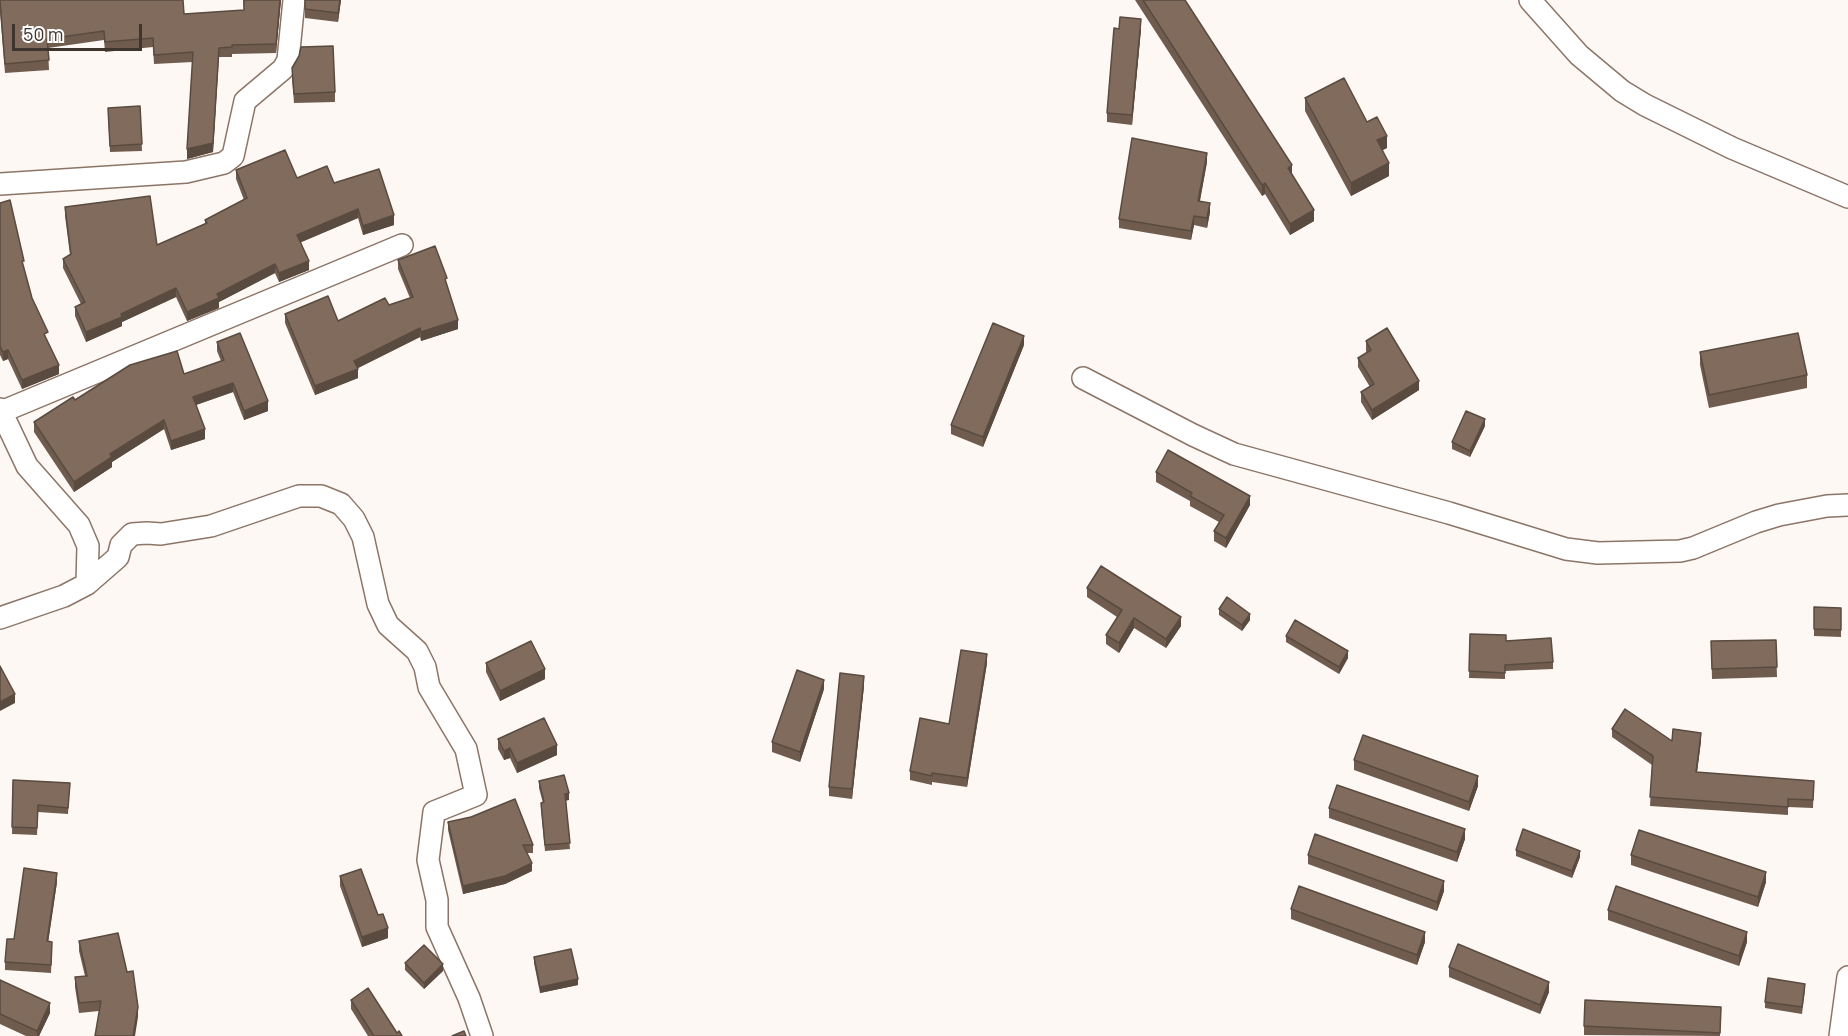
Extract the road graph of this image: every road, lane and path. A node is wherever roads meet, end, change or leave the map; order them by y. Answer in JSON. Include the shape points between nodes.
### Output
{"nodes":[{"id":1,"x":294,"y":0,"type":"edge"},
{"id":2,"x":1530,"y":0,"type":"edge"},
{"id":3,"x":0,"y":184,"type":"edge"},
{"id":4,"x":1848,"y":197,"type":"edge"},
{"id":5,"x":402,"y":245,"type":"dead end"},
{"id":6,"x":1083,"y":378,"type":"dead end"},
{"id":7,"x":1,"y":410,"type":"edge"},
{"id":8,"x":1848,"y":505,"type":"edge"},
{"id":9,"x":87,"y":585,"type":"junction"},
{"id":10,"x":0,"y":618,"type":"edge"},
{"id":11,"x":1848,"y":977,"type":"edge"},
{"id":12,"x":482,"y":1036,"type":"edge"},
{"id":13,"x":1840,"y":1036,"type":"edge"}],
"edges":[{"from":1,"to":3,"type":"street","via":[[288,60],[283,69],[245,101],[233,156],[224,163],[186,172]]},
{"from":2,"to":4,"type":"street","via":[[1579,55],[1622,91],[1732,148]]},
{"from":5,"to":7,"type":"street"},
{"from":6,"to":8,"type":"street","via":[[1234,454],[1566,549],[1598,553],[1680,551],[1779,515]]},
{"from":7,"to":9,"type":"street","via":[[27,466],[79,525],[88,546]]},
{"from":9,"to":10,"type":"street"},
{"from":9,"to":12,"type":"street","via":[[118,557],[121,545],[132,534],[211,526],[299,496],[321,495],[341,504],[363,537],[378,604],[388,625],[417,651],[429,687],[466,749],[476,795],[434,812],[428,860],[437,900],[437,927]]},
{"from":11,"to":13,"type":"street"}]}
